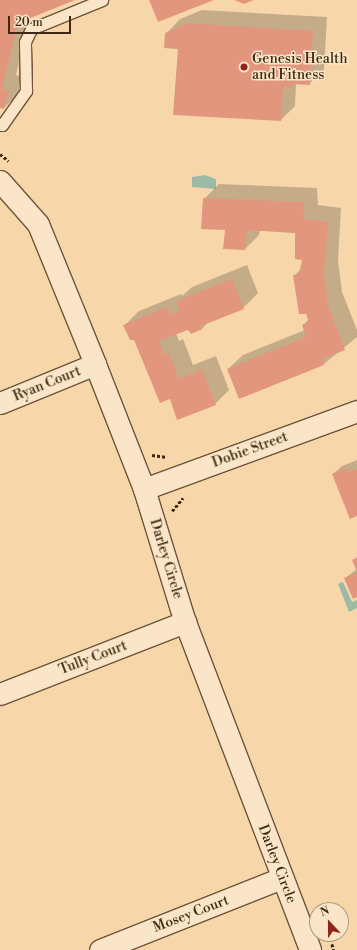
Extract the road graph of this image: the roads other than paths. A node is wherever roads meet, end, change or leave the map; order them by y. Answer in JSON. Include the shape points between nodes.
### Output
{"nodes":[{"id":1,"x":102,"y":0,"type":"edge"},
{"id":2,"x":0,"y":124,"type":"edge"},
{"id":3,"x":0,"y":181,"type":"edge"},
{"id":4,"x":95,"y":364,"type":"junction"},
{"id":5,"x":0,"y":403,"type":"edge"},
{"id":6,"x":357,"y":411,"type":"edge"},
{"id":7,"x":144,"y":489,"type":"junction"},
{"id":8,"x":185,"y":622,"type":"junction"},
{"id":9,"x":0,"y":694,"type":"edge"},
{"id":10,"x":282,"y":878,"type":"junction"},
{"id":11,"x":100,"y":950,"type":"edge"},
{"id":12,"x":310,"y":950,"type":"edge"}],
"edges":[{"from":1,"to":2,"type":"lane","via":[[31,29],[25,42],[26,91],[2,125]]},
{"from":3,"to":4,"type":"street","name":"Darley Circle","via":[[38,224]]},
{"from":4,"to":5,"type":"street","name":"Ryan Court"},
{"from":4,"to":7,"type":"street","name":"Darley Circle"},
{"from":6,"to":7,"type":"street","name":"Dobie Street"},
{"from":7,"to":8,"type":"street","name":"Darley Circle"},
{"from":8,"to":9,"type":"street","name":"Tully Court"},
{"from":8,"to":10,"type":"street","name":"Darley Circle"},
{"from":10,"to":11,"type":"street","name":"Mosey Court"},
{"from":10,"to":12,"type":"street","name":"Darley Circle"}]}
